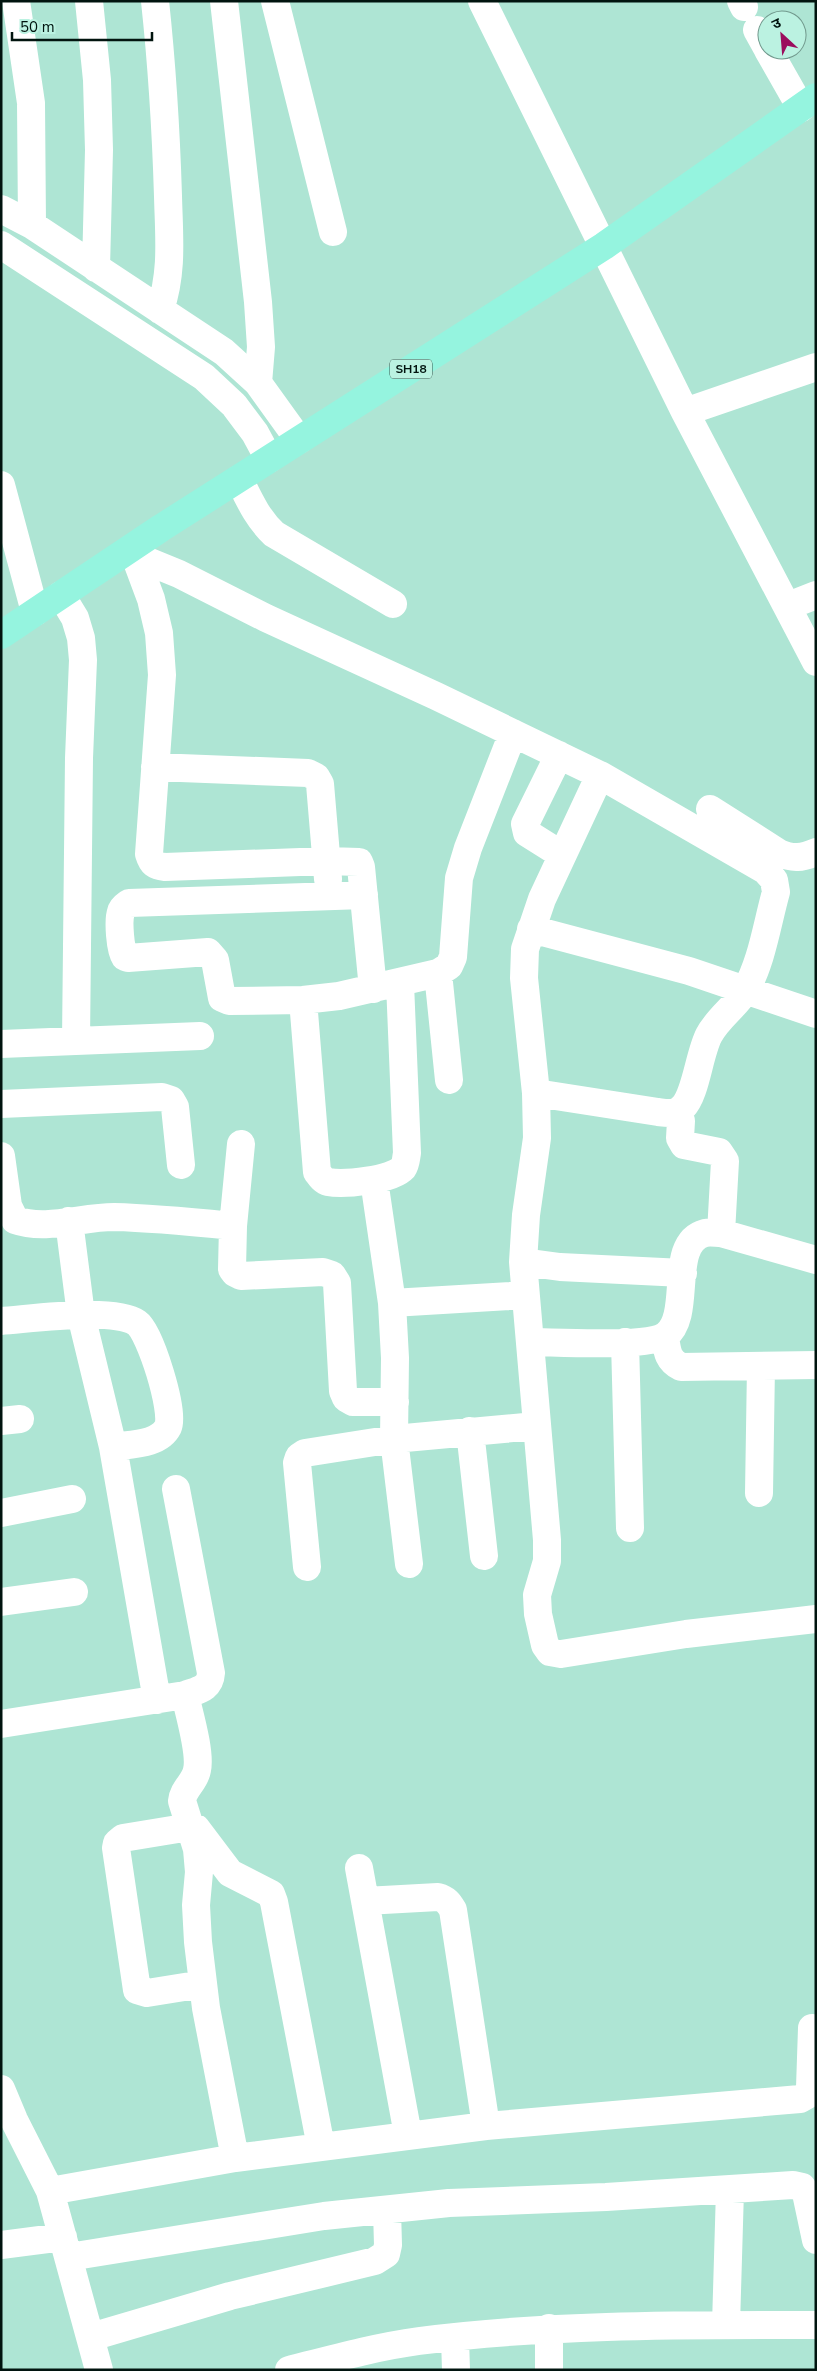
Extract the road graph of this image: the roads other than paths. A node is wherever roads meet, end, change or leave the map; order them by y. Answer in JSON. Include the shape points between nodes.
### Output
{"nodes":[{"id":1,"x":16,"y":1,"type":"edge"},
{"id":2,"x":89,"y":1,"type":"edge"},
{"id":3,"x":155,"y":1,"type":"edge"},
{"id":4,"x":224,"y":1,"type":"edge"},
{"id":5,"x":275,"y":1,"type":"edge"},
{"id":6,"x":482,"y":1,"type":"edge"},
{"id":7,"x":755,"y":27,"type":"edge"},
{"id":8,"x":808,"y":103,"type":"edge"},
{"id":9,"x":1,"y":209,"type":"edge"},
{"id":10,"x":32,"y":224,"type":"junction"},
{"id":11,"x":333,"y":232,"type":"dead end"},
{"id":12,"x":1,"y":245,"type":"edge"},
{"id":13,"x":604,"y":246,"type":"junction"},
{"id":14,"x":96,"y":268,"type":"junction"},
{"id":15,"x":160,"y":310,"type":"junction"},
{"id":16,"x":816,"y":367,"type":"edge"},
{"id":17,"x":258,"y":383,"type":"junction"},
{"id":18,"x":685,"y":412,"type":"junction"},
{"id":19,"x":299,"y":440,"type":"junction"},
{"id":20,"x":269,"y":459,"type":"junction"},
{"id":21,"x":238,"y":478,"type":"junction"},
{"id":22,"x":1,"y":485,"type":"edge"},
{"id":23,"x":133,"y":552,"type":"junction"},
{"id":24,"x":61,"y":595,"type":"junction"},
{"id":25,"x":816,"y":595,"type":"edge"},
{"id":26,"x":393,"y":604,"type":"dead end"},
{"id":27,"x":788,"y":606,"type":"junction"},
{"id":28,"x":35,"y":612,"type":"junction"},
{"id":29,"x":1,"y":635,"type":"edge"},
{"id":30,"x":816,"y":662,"type":"edge"},
{"id":31,"x":513,"y":733,"type":"junction"},
{"id":32,"x":559,"y":755,"type":"junction"},
{"id":33,"x":155,"y":767,"type":"junction"},
{"id":34,"x":600,"y":775,"type":"junction"},
{"id":35,"x":710,"y":809,"type":"dead end"},
{"id":36,"x":816,"y":852,"type":"edge"},
{"id":37,"x":562,"y":855,"type":"junction"},
{"id":38,"x":327,"y":861,"type":"junction"},
{"id":39,"x":364,"y":895,"type":"junction"},
{"id":40,"x":329,"y":896,"type":"junction"},
{"id":41,"x":531,"y":929,"type":"junction"},
{"id":42,"x":438,"y":973,"type":"junction"},
{"id":43,"x":400,"y":983,"type":"junction"},
{"id":44,"x":373,"y":989,"type":"junction"},
{"id":45,"x":745,"y":990,"type":"junction"},
{"id":46,"x":303,"y":1000,"type":"junction"},
{"id":47,"x":816,"y":1014,"type":"edge"},
{"id":48,"x":200,"y":1036,"type":"dead end"},
{"id":49,"x":76,"y":1041,"type":"junction"},
{"id":50,"x":1,"y":1044,"type":"edge"},
{"id":51,"x":449,"y":1080,"type":"dead end"},
{"id":52,"x":536,"y":1093,"type":"junction"},
{"id":53,"x":1,"y":1104,"type":"edge"},
{"id":54,"x":674,"y":1113,"type":"junction"},
{"id":55,"x":241,"y":1144,"type":"dead end"},
{"id":56,"x":1,"y":1156,"type":"edge"},
{"id":57,"x":182,"y":1165,"type":"dead end"},
{"id":58,"x":374,"y":1180,"type":"junction"},
{"id":59,"x":69,"y":1222,"type":"junction"},
{"id":60,"x":233,"y":1226,"type":"junction"},
{"id":61,"x":721,"y":1233,"type":"junction"},
{"id":62,"x":816,"y":1260,"type":"edge"},
{"id":63,"x":523,"y":1262,"type":"junction"},
{"id":64,"x":683,"y":1273,"type":"junction"},
{"id":65,"x":525,"y":1295,"type":"junction"},
{"id":66,"x":392,"y":1303,"type":"junction"},
{"id":67,"x":80,"y":1315,"type":"junction"},
{"id":68,"x":1,"y":1321,"type":"edge"},
{"id":69,"x":665,"y":1336,"type":"junction"},
{"id":70,"x":530,"y":1342,"type":"junction"},
{"id":71,"x":625,"y":1342,"type":"junction"},
{"id":72,"x":816,"y":1365,"type":"edge"},
{"id":73,"x":762,"y":1366,"type":"junction"},
{"id":74,"x":395,"y":1402,"type":"junction"},
{"id":75,"x":536,"y":1426,"type":"junction"},
{"id":76,"x":470,"y":1431,"type":"junction"},
{"id":77,"x":394,"y":1439,"type":"junction"},
{"id":78,"x":113,"y":1447,"type":"junction"},
{"id":79,"x":176,"y":1489,"type":"dead end"},
{"id":80,"x":759,"y":1493,"type":"dead end"},
{"id":81,"x":72,"y":1499,"type":"dead end"},
{"id":82,"x":1,"y":1513,"type":"edge"},
{"id":83,"x":630,"y":1528,"type":"dead end"},
{"id":84,"x":484,"y":1556,"type":"dead end"},
{"id":85,"x":409,"y":1564,"type":"dead end"},
{"id":86,"x":307,"y":1567,"type":"dead end"},
{"id":87,"x":74,"y":1592,"type":"dead end"},
{"id":88,"x":1,"y":1602,"type":"edge"},
{"id":89,"x":816,"y":1619,"type":"edge"},
{"id":90,"x":185,"y":1695,"type":"junction"},
{"id":91,"x":157,"y":1700,"type":"junction"},
{"id":92,"x":2,"y":1719,"type":"edge"},
{"id":93,"x":190,"y":1827,"type":"junction"},
{"id":94,"x":359,"y":1868,"type":"dead end"},
{"id":95,"x":365,"y":1901,"type":"junction"},
{"id":96,"x":203,"y":1984,"type":"junction"},
{"id":97,"x":812,"y":2028,"type":"dead end"},
{"id":98,"x":1,"y":2089,"type":"edge"},
{"id":99,"x":8,"y":2121,"type":"edge"},
{"id":100,"x":486,"y":2126,"type":"junction"},
{"id":101,"x":408,"y":2135,"type":"junction"},
{"id":102,"x":320,"y":2147,"type":"junction"},
{"id":103,"x":235,"y":2158,"type":"junction"},
{"id":104,"x":730,"y":2190,"type":"junction"},
{"id":105,"x":50,"y":2191,"type":"junction"},
{"id":106,"x":387,"y":2210,"type":"junction"},
{"id":107,"x":816,"y":2240,"type":"edge"},
{"id":108,"x":1,"y":2245,"type":"edge"},
{"id":109,"x":66,"y":2247,"type":"junction"},
{"id":110,"x":726,"y":2325,"type":"junction"},
{"id":111,"x":816,"y":2325,"type":"edge"},
{"id":112,"x":549,"y":2328,"type":"junction"},
{"id":113,"x":91,"y":2337,"type":"junction"},
{"id":114,"x":455,"y":2338,"type":"junction"},
{"id":115,"x":300,"y":2368,"type":"edge"},
{"id":116,"x":98,"y":2370,"type":"edge"},
{"id":117,"x":456,"y":2370,"type":"edge"},
{"id":118,"x":549,"y":2370,"type":"edge"}],
"edges":[{"from":1,"to":10,"type":"street","via":[[31,103]]},
{"from":2,"to":14,"type":"street","via":[[97,80]]},
{"from":3,"to":15,"type":"street","via":[[166,140],[170,260],[168,288]]},
{"from":4,"to":17,"type":"street","via":[[258,302],[261,347]]},
{"from":5,"to":11,"type":"street"},
{"from":6,"to":13,"type":"street"},
{"from":7,"to":8,"type":"street"},
{"from":8,"to":13,"type":"main road","number":"SH18"},
{"from":9,"to":10,"type":"street"},
{"from":10,"to":14,"type":"street"},
{"from":12,"to":20,"type":"street","via":[[204,377],[234,405],[256,433]]},
{"from":13,"to":18,"type":"street"},
{"from":13,"to":19,"type":"main road","number":"SH18"},
{"from":14,"to":15,"type":"street"},
{"from":15,"to":17,"type":"street","via":[[224,352]]},
{"from":16,"to":18,"type":"street"},
{"from":17,"to":19,"type":"street"},
{"from":18,"to":27,"type":"street"},
{"from":19,"to":20,"type":"main road","number":"SH18"},
{"from":20,"to":21,"type":"main road","number":"SH18"},
{"from":21,"to":23,"type":"main road","number":"SH18"},
{"from":21,"to":26,"type":"street","via":[[254,510],[274,534]]},
{"from":22,"to":28,"type":"street"},
{"from":23,"to":24,"type":"main road","number":"SH18"},
{"from":23,"to":31,"type":"street"},
{"from":23,"to":33,"type":"street","via":[[151,599],[159,633],[162,675]]},
{"from":24,"to":28,"type":"main road","number":"SH18"},
{"from":24,"to":49,"type":"street","via":[[75,618],[83,660]]},
{"from":25,"to":27,"type":"street"},
{"from":27,"to":30,"type":"street"},
{"from":28,"to":29,"type":"main road","number":"SH18"},
{"from":31,"to":32,"type":"street"},
{"from":31,"to":42,"type":"street","via":[[459,878],[453,957],[449,966]]},
{"from":32,"to":34,"type":"street"},
{"from":32,"to":37,"type":"street","via":[[525,829]]},
{"from":33,"to":38,"type":"street","via":[[308,772],[320,784]]},
{"from":33,"to":38,"type":"street","via":[[149,854],[156,866]]},
{"from":34,"to":37,"type":"street"},
{"from":34,"to":45,"type":"street","via":[[765,870],[774,880],[776,892],[754,970]]},
{"from":35,"to":36,"type":"street","via":[[785,856],[791,858]]},
{"from":37,"to":41,"type":"street"},
{"from":38,"to":39,"type":"street","via":[[359,862]]},
{"from":38,"to":40,"type":"street"},
{"from":39,"to":40,"type":"street"},
{"from":39,"to":44,"type":"street"},
{"from":40,"to":46,"type":"street","via":[[129,903],[120,913],[125,957],[208,952],[215,960],[222,998],[229,1002]]},
{"from":41,"to":45,"type":"street","via":[[635,955]]},
{"from":41,"to":52,"type":"street","via":[[525,949],[524,978]]},
{"from":42,"to":43,"type":"street"},
{"from":42,"to":51,"type":"street"},
{"from":43,"to":44,"type":"street"},
{"from":43,"to":58,"type":"street","via":[[407,1153],[404,1166],[394,1175]]},
{"from":44,"to":46,"type":"street"},
{"from":45,"to":47,"type":"street"},
{"from":45,"to":54,"type":"street","via":[[709,1035],[689,1098],[683,1108]]},
{"from":46,"to":58,"type":"street","via":[[317,1172],[328,1182]]},
{"from":48,"to":49,"type":"street"},
{"from":49,"to":50,"type":"street"},
{"from":52,"to":54,"type":"street"},
{"from":52,"to":63,"type":"street","via":[[537,1138]]},
{"from":53,"to":57,"type":"street","via":[[162,1097],[171,1100],[176,1106]]},
{"from":54,"to":61,"type":"street","via":[[681,1121],[680,1138],[684,1145],[722,1155]]},
{"from":55,"to":60,"type":"street"},
{"from":56,"to":59,"type":"street","via":[[8,1206],[15,1220],[29,1225]]},
{"from":58,"to":66,"type":"street"},
{"from":59,"to":60,"type":"street","via":[[112,1217]]},
{"from":59,"to":67,"type":"street"},
{"from":60,"to":74,"type":"street","via":[[231,1263],[235,1273],[241,1276],[323,1272],[332,1275],[337,1283],[346,1398],[353,1402]]},
{"from":61,"to":62,"type":"street"},
{"from":61,"to":64,"type":"street","via":[[705,1233],[694,1239],[686,1251]]},
{"from":63,"to":64,"type":"street"},
{"from":63,"to":65,"type":"street"},
{"from":64,"to":69,"type":"street","via":[[675,1323]]},
{"from":65,"to":66,"type":"street"},
{"from":65,"to":70,"type":"street"},
{"from":66,"to":74,"type":"street"},
{"from":67,"to":68,"type":"street"},
{"from":67,"to":78,"type":"street"},
{"from":67,"to":78,"type":"street","via":[[125,1317],[138,1323],[146,1334],[170,1411],[168,1426],[158,1438]]},
{"from":69,"to":71,"type":"street"},
{"from":69,"to":73,"type":"street","via":[[668,1355],[681,1367]]},
{"from":70,"to":71,"type":"street"},
{"from":70,"to":75,"type":"street"},
{"from":71,"to":83,"type":"street"},
{"from":72,"to":73,"type":"street"},
{"from":73,"to":80,"type":"street"},
{"from":74,"to":77,"type":"street"},
{"from":75,"to":76,"type":"street"},
{"from":75,"to":89,"type":"street","via":[[547,1540],[547,1561],[537,1595],[538,1614],[545,1645],[550,1652],[562,1654],[686,1634]]},
{"from":76,"to":77,"type":"street"},
{"from":76,"to":84,"type":"street"},
{"from":77,"to":85,"type":"street"},
{"from":77,"to":86,"type":"street","via":[[306,1453],[299,1457]]},
{"from":78,"to":91,"type":"street"},
{"from":79,"to":90,"type":"street","via":[[212,1673],[205,1688]]},
{"from":81,"to":82,"type":"street"},
{"from":87,"to":88,"type":"street"},
{"from":90,"to":91,"type":"street"},
{"from":90,"to":93,"type":"street","via":[[198,1756],[196,1774],[182,1794]]},
{"from":91,"to":92,"type":"street"},
{"from":93,"to":96,"type":"street","via":[[197,1849],[199,1872],[196,1905]]},
{"from":93,"to":96,"type":"street","via":[[123,1838],[116,1848],[138,1990],[147,1993]]},
{"from":93,"to":102,"type":"street","via":[[196,1828],[230,1873],[271,1894]]},
{"from":94,"to":95,"type":"street"},
{"from":95,"to":100,"type":"street","via":[[438,1897],[444,1898],[453,1910]]},
{"from":95,"to":101,"type":"street"},
{"from":96,"to":103,"type":"street"},
{"from":97,"to":100,"type":"street","via":[[810,2088],[807,2096],[800,2099]]},
{"from":98,"to":99,"type":"street"},
{"from":99,"to":105,"type":"street"},
{"from":100,"to":101,"type":"street"},
{"from":101,"to":102,"type":"street"},
{"from":102,"to":103,"type":"street"},
{"from":103,"to":105,"type":"street"},
{"from":104,"to":106,"type":"street","via":[[449,2203]]},
{"from":104,"to":107,"type":"street","via":[[802,2187]]},
{"from":104,"to":110,"type":"street"},
{"from":105,"to":109,"type":"street"},
{"from":106,"to":109,"type":"street"},
{"from":106,"to":113,"type":"street","via":[[386,2254],[375,2261],[230,2296]]},
{"from":108,"to":109,"type":"street"},
{"from":109,"to":113,"type":"street"},
{"from":110,"to":111,"type":"street"},
{"from":110,"to":112,"type":"street"},
{"from":112,"to":114,"type":"street"},
{"from":112,"to":118,"type":"street"},
{"from":113,"to":116,"type":"street"},
{"from":114,"to":115,"type":"street","via":[[417,2342]]},
{"from":114,"to":117,"type":"street"}]}
